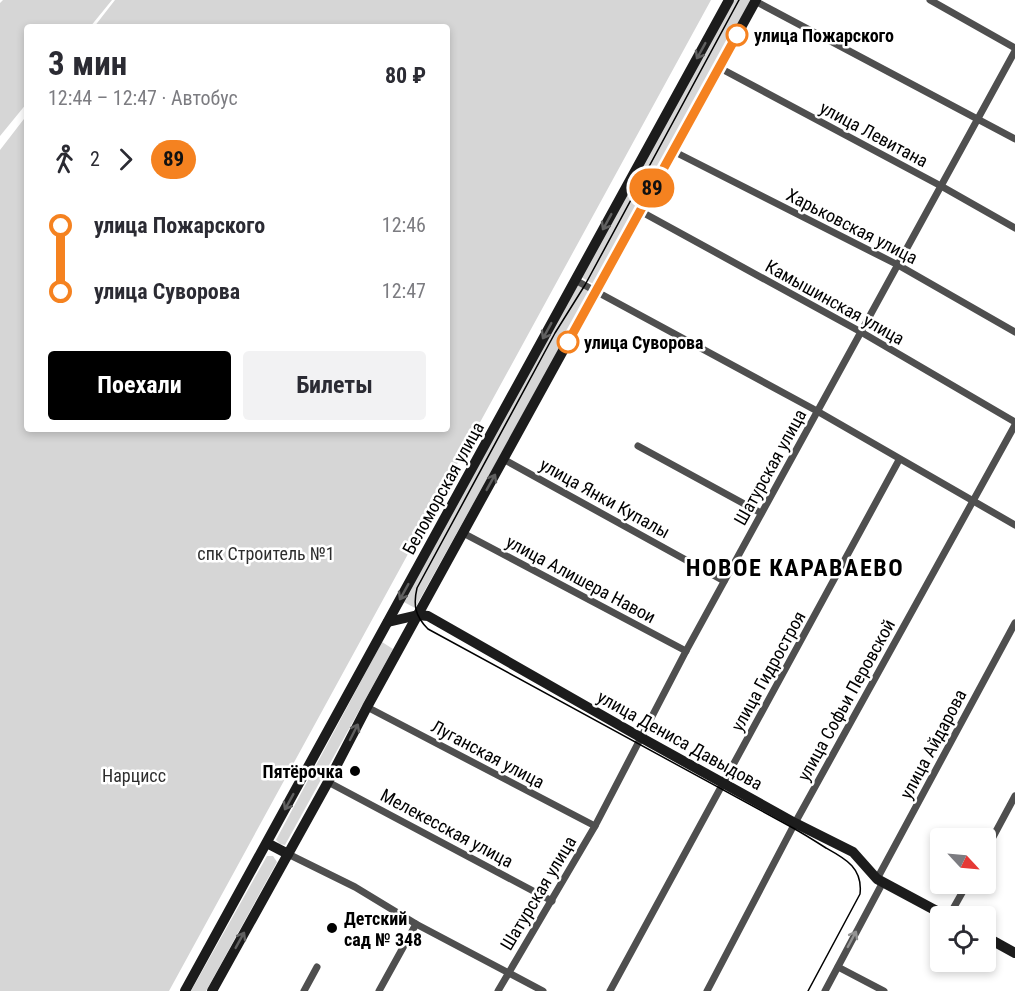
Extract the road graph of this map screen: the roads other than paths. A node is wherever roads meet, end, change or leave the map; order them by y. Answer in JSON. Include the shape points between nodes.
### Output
{"nodes":[{"id":1,"x":729,"y":0,"type":"edge"},
{"id":2,"x":755,"y":0,"type":"edge"},
{"id":3,"x":930,"y":0,"type":"edge"},
{"id":4,"x":1015,"y":50,"type":"edge"},
{"id":5,"x":718,"y":68,"type":"junction"},
{"id":6,"x":978,"y":118,"type":"junction"},
{"id":7,"x":1015,"y":139,"type":"edge"},
{"id":8,"x":673,"y":151,"type":"junction"},
{"id":9,"x":941,"y":186,"type":"junction"},
{"id":10,"x":640,"y":211,"type":"junction"},
{"id":11,"x":1015,"y":228,"type":"edge"},
{"id":12,"x":898,"y":265,"type":"junction"},
{"id":13,"x":576,"y":280,"type":"junction"},
{"id":14,"x":596,"y":291,"type":"junction"},
{"id":15,"x":861,"y":332,"type":"junction"},
{"id":16,"x":1015,"y":332,"type":"edge"},
{"id":17,"x":817,"y":411,"type":"junction"},
{"id":18,"x":1015,"y":423,"type":"edge"},
{"id":19,"x":638,"y":446,"type":"dead end"},
{"id":20,"x":503,"y":459,"type":"junction"},
{"id":21,"x":900,"y":460,"type":"junction"},
{"id":22,"x":973,"y":501,"type":"junction"},
{"id":23,"x":761,"y":513,"type":"junction"},
{"id":24,"x":1015,"y":525,"type":"edge"},
{"id":25,"x":463,"y":533,"type":"junction"},
{"id":26,"x":724,"y":580,"type":"junction"},
{"id":27,"x":418,"y":615,"type":"junction"},
{"id":28,"x":388,"y":622,"type":"junction"},
{"id":29,"x":1015,"y":623,"type":"edge"},
{"id":30,"x":686,"y":651,"type":"junction"},
{"id":31,"x":367,"y":707,"type":"junction"},
{"id":32,"x":640,"y":737,"type":"junction"},
{"id":33,"x":328,"y":782,"type":"junction"},
{"id":34,"x":723,"y":783,"type":"junction"},
{"id":35,"x":1015,"y":796,"type":"edge"},
{"id":36,"x":795,"y":823,"type":"junction"},
{"id":37,"x":595,"y":826,"type":"junction"},
{"id":38,"x":996,"y":831,"type":"edge"},
{"id":39,"x":267,"y":843,"type":"junction"},
{"id":40,"x":288,"y":854,"type":"junction"},
{"id":41,"x":880,"y":881,"type":"junction"},
{"id":42,"x":552,"y":901,"type":"junction"},
{"id":43,"x":930,"y":907,"type":"edge"},
{"id":44,"x":416,"y":924,"type":"junction"},
{"id":45,"x":996,"y":943,"type":"edge"},
{"id":46,"x":1015,"y":953,"type":"edge"},
{"id":47,"x":317,"y":967,"type":"dead end"},
{"id":48,"x":838,"y":967,"type":"junction"},
{"id":49,"x":508,"y":972,"type":"junction"},
{"id":50,"x":185,"y":991,"type":"edge"},
{"id":51,"x":212,"y":991,"type":"edge"},
{"id":52,"x":304,"y":991,"type":"edge"},
{"id":53,"x":379,"y":991,"type":"edge"},
{"id":54,"x":498,"y":991,"type":"edge"},
{"id":55,"x":543,"y":991,"type":"edge"},
{"id":56,"x":610,"y":991,"type":"edge"},
{"id":57,"x":707,"y":991,"type":"edge"},
{"id":58,"x":825,"y":991,"type":"edge"},
{"id":59,"x":884,"y":991,"type":"edge"}],
"edges":[{"from":1,"to":13,"type":"main road","name":"Беломорская улица","one_way":true},
{"from":2,"to":5,"type":"main road"},
{"from":2,"to":6,"type":"street"},
{"from":3,"to":4,"type":"street"},
{"from":4,"to":6,"type":"street","name":"Шатурская улица"},
{"from":5,"to":8,"type":"main road"},
{"from":5,"to":9,"type":"street","name":"улица Левитана"},
{"from":6,"to":7,"type":"street"},
{"from":6,"to":9,"type":"street","name":"Шатурская улица"},
{"from":8,"to":10,"type":"main road"},
{"from":8,"to":12,"type":"street","name":"Харьковская улица"},
{"from":9,"to":11,"type":"street","name":"улица Левитана"},
{"from":9,"to":12,"type":"street","name":"Шатурская улица"},
{"from":10,"to":14,"type":"main road"},
{"from":10,"to":15,"type":"street","name":"Камышинская улица"},
{"from":12,"to":15,"type":"street","name":"Шатурская улица"},
{"from":12,"to":16,"type":"street","name":"Харьковская улица"},
{"from":13,"to":14,"type":"street"},
{"from":13,"to":28,"type":"main road","name":"Беломорская улица","one_way":true},
{"from":14,"to":17,"type":"street"},
{"from":14,"to":20,"type":"main road"},
{"from":15,"to":17,"type":"street","name":"Шатурская улица"},
{"from":15,"to":18,"type":"street","name":"Камышинская улица"},
{"from":17,"to":21,"type":"street"},
{"from":17,"to":23,"type":"street","name":"Шатурская улица"},
{"from":18,"to":22,"type":"street","name":"улица Софьи Перовской"},
{"from":19,"to":23,"type":"street"},
{"from":25,"to":20,"type":"main road","one_way":true},
{"from":20,"to":26,"type":"street","name":"улица Янки Купалы"},
{"from":21,"to":22,"type":"street"},
{"from":21,"to":34,"type":"street","name":"улица Гидростроя"},
{"from":22,"to":24,"type":"street"},
{"from":22,"to":36,"type":"street","name":"улица Софьи Перовской"},
{"from":23,"to":26,"type":"street","name":"Шатурская улица"},
{"from":25,"to":27,"type":"main road"},
{"from":25,"to":30,"type":"street","name":"улица Алишера Навои"},
{"from":26,"to":30,"type":"street","name":"Шатурская улица"},
{"from":27,"to":28,"type":"main road"},
{"from":27,"to":31,"type":"main road"},
{"from":27,"to":32,"type":"main road","name":"улица Дениса Давыдова","via":[[428,616]]},
{"from":28,"to":39,"type":"main road","name":"Беломорская улица","one_way":true},
{"from":29,"to":41,"type":"street","name":"улица Айдарова"},
{"from":30,"to":32,"type":"street","name":"Шатурская улица"},
{"from":33,"to":31,"type":"main road","one_way":true},
{"from":31,"to":37,"type":"street","name":"Луганская улица"},
{"from":32,"to":34,"type":"main road","name":"улица Дениса Давыдова"},
{"from":32,"to":37,"type":"street","name":"Шатурская улица"},
{"from":33,"to":40,"type":"main road"},
{"from":33,"to":42,"type":"street","name":"Мелекесская улица"},
{"from":34,"to":36,"type":"main road","name":"улица Дениса Давыдова"},
{"from":34,"to":56,"type":"street","name":"улица Гидростроя"},
{"from":35,"to":38,"type":"street"},
{"from":36,"to":41,"type":"main road","name":"улица Дениса Давыдова","via":[[854,852]]},
{"from":36,"to":57,"type":"street","name":"улица Софьи Перовской"},
{"from":37,"to":42,"type":"street","name":"Шатурская улица"},
{"from":39,"to":40,"type":"main road"},
{"from":39,"to":50,"type":"main road","name":"Беломорская улица"},
{"from":40,"to":44,"type":"street","via":[[355,886]]},
{"from":51,"to":40,"type":"main road","one_way":true},
{"from":41,"to":43,"type":"main road","name":"улица Дениса Давыдова"},
{"from":48,"to":41,"type":"street","name":"улица Айдарова","one_way":true},
{"from":42,"to":49,"type":"street","name":"Шатурская улица"},
{"from":44,"to":49,"type":"street"},
{"from":44,"to":53,"type":"street"},
{"from":45,"to":46,"type":"main road"},
{"from":47,"to":52,"type":"street"},
{"from":48,"to":58,"type":"street","name":"улица Айдарова"},
{"from":48,"to":59,"type":"street"},
{"from":49,"to":54,"type":"street","name":"Шатурская улица"},
{"from":49,"to":55,"type":"street"}]}
